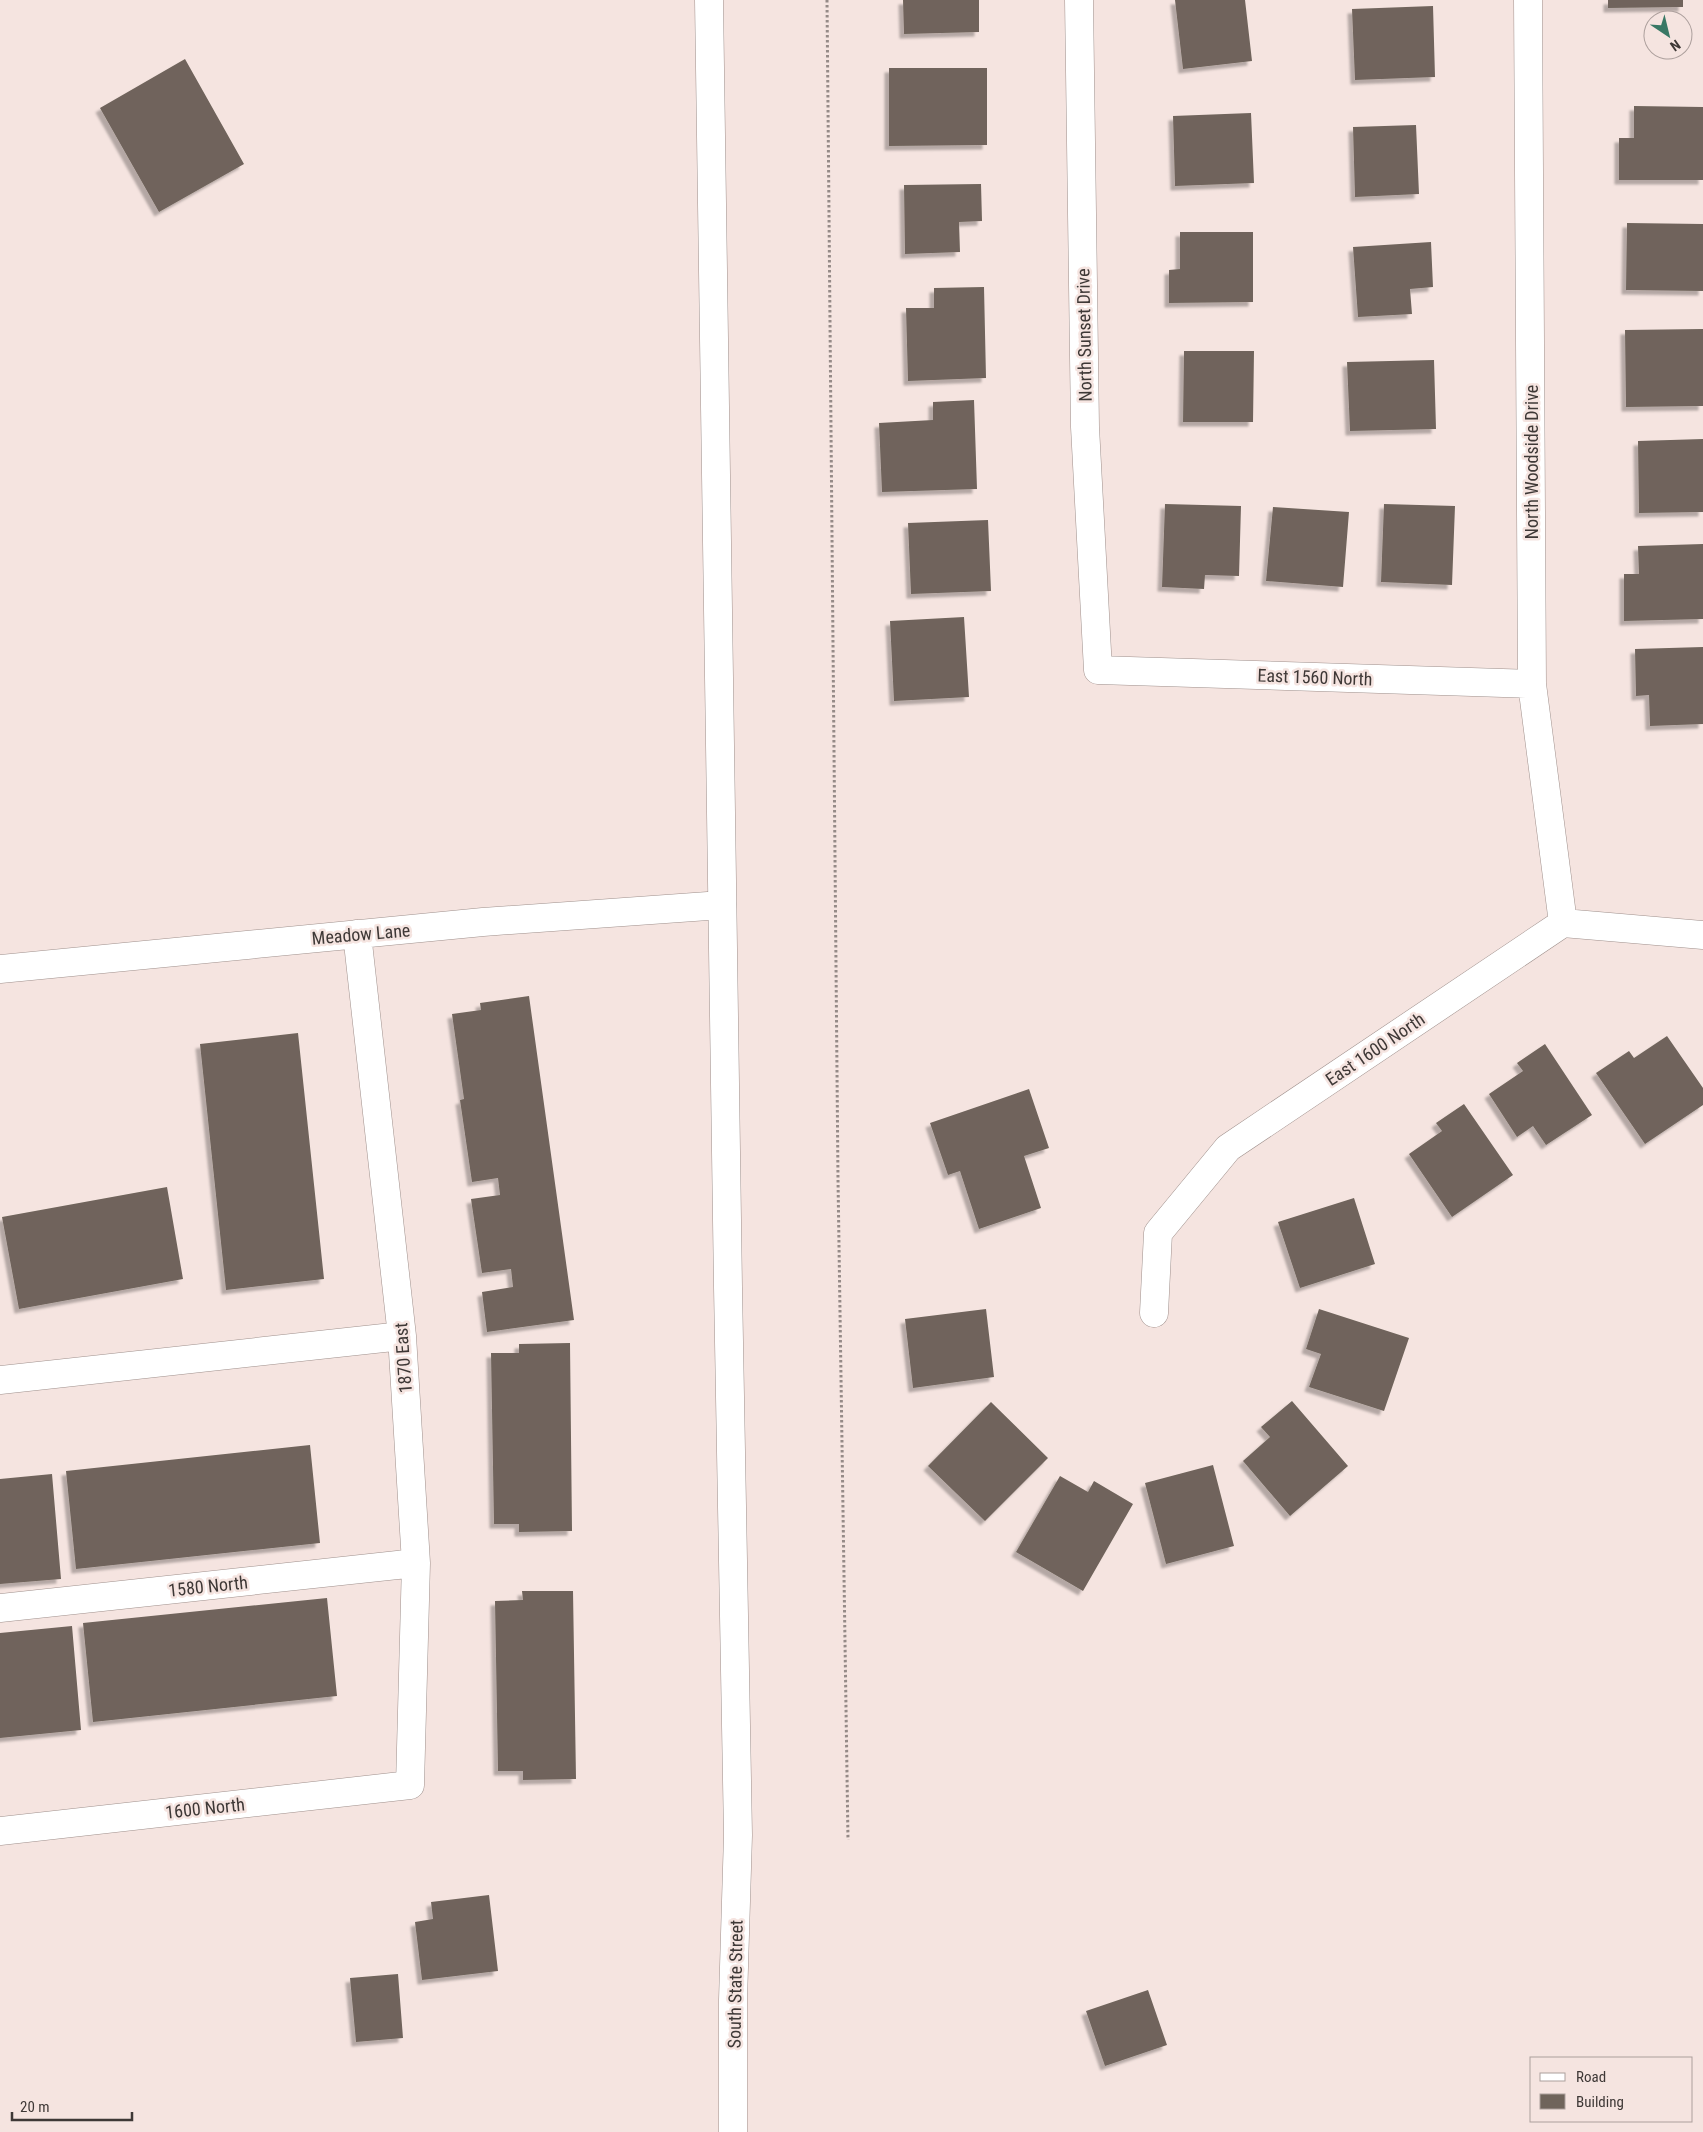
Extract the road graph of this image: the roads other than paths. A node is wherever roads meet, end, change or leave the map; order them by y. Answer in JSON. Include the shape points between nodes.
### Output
{"nodes":[{"id":1,"x":709,"y":0,"type":"edge"},
{"id":2,"x":1079,"y":0,"type":"edge"},
{"id":3,"x":1528,"y":0,"type":"edge"},
{"id":4,"x":1098,"y":670,"type":"joint"},
{"id":5,"x":1532,"y":684,"type":"junction"},
{"id":6,"x":722,"y":905,"type":"junction"},
{"id":7,"x":1563,"y":923,"type":"junction"},
{"id":8,"x":357,"y":934,"type":"junction"},
{"id":9,"x":1703,"y":935,"type":"edge"},
{"id":10,"x":0,"y":969,"type":"edge"},
{"id":11,"x":1154,"y":1313,"type":"dead end"},
{"id":12,"x":402,"y":1336,"type":"junction"},
{"id":13,"x":0,"y":1380,"type":"edge"},
{"id":14,"x":416,"y":1563,"type":"junction"},
{"id":15,"x":0,"y":1608,"type":"edge"},
{"id":16,"x":410,"y":1785,"type":"joint"},
{"id":17,"x":0,"y":1831,"type":"edge"},
{"id":18,"x":733,"y":2132,"type":"edge"}],
"edges":[{"from":1,"to":6,"type":"street","name":"South State Street"},
{"from":2,"to":4,"type":"street","name":"North Sunset Drive","via":[[1085,427]]},
{"from":3,"to":5,"type":"street","name":"North Woodside Drive"},
{"from":4,"to":5,"type":"street","name":"East 1560 North"},
{"from":5,"to":7,"type":"street","name":"North Woodside Drive"},
{"from":6,"to":8,"type":"street","name":"Meadow Lane"},
{"from":6,"to":18,"type":"street","name":"South State Street","via":[[738,1835]]},
{"from":7,"to":9,"type":"street"},
{"from":7,"to":11,"type":"street","name":"East 1600 North","via":[[1228,1148],[1158,1233]]},
{"from":8,"to":10,"type":"street","name":"Meadow Lane"},
{"from":8,"to":12,"type":"street","name":"1870 East"},
{"from":12,"to":13,"type":"street"},
{"from":12,"to":14,"type":"street","name":"1870 East"},
{"from":14,"to":15,"type":"street","name":"1580 North"},
{"from":14,"to":16,"type":"street","name":"1870 East"},
{"from":16,"to":17,"type":"street","name":"1600 North"}]}
